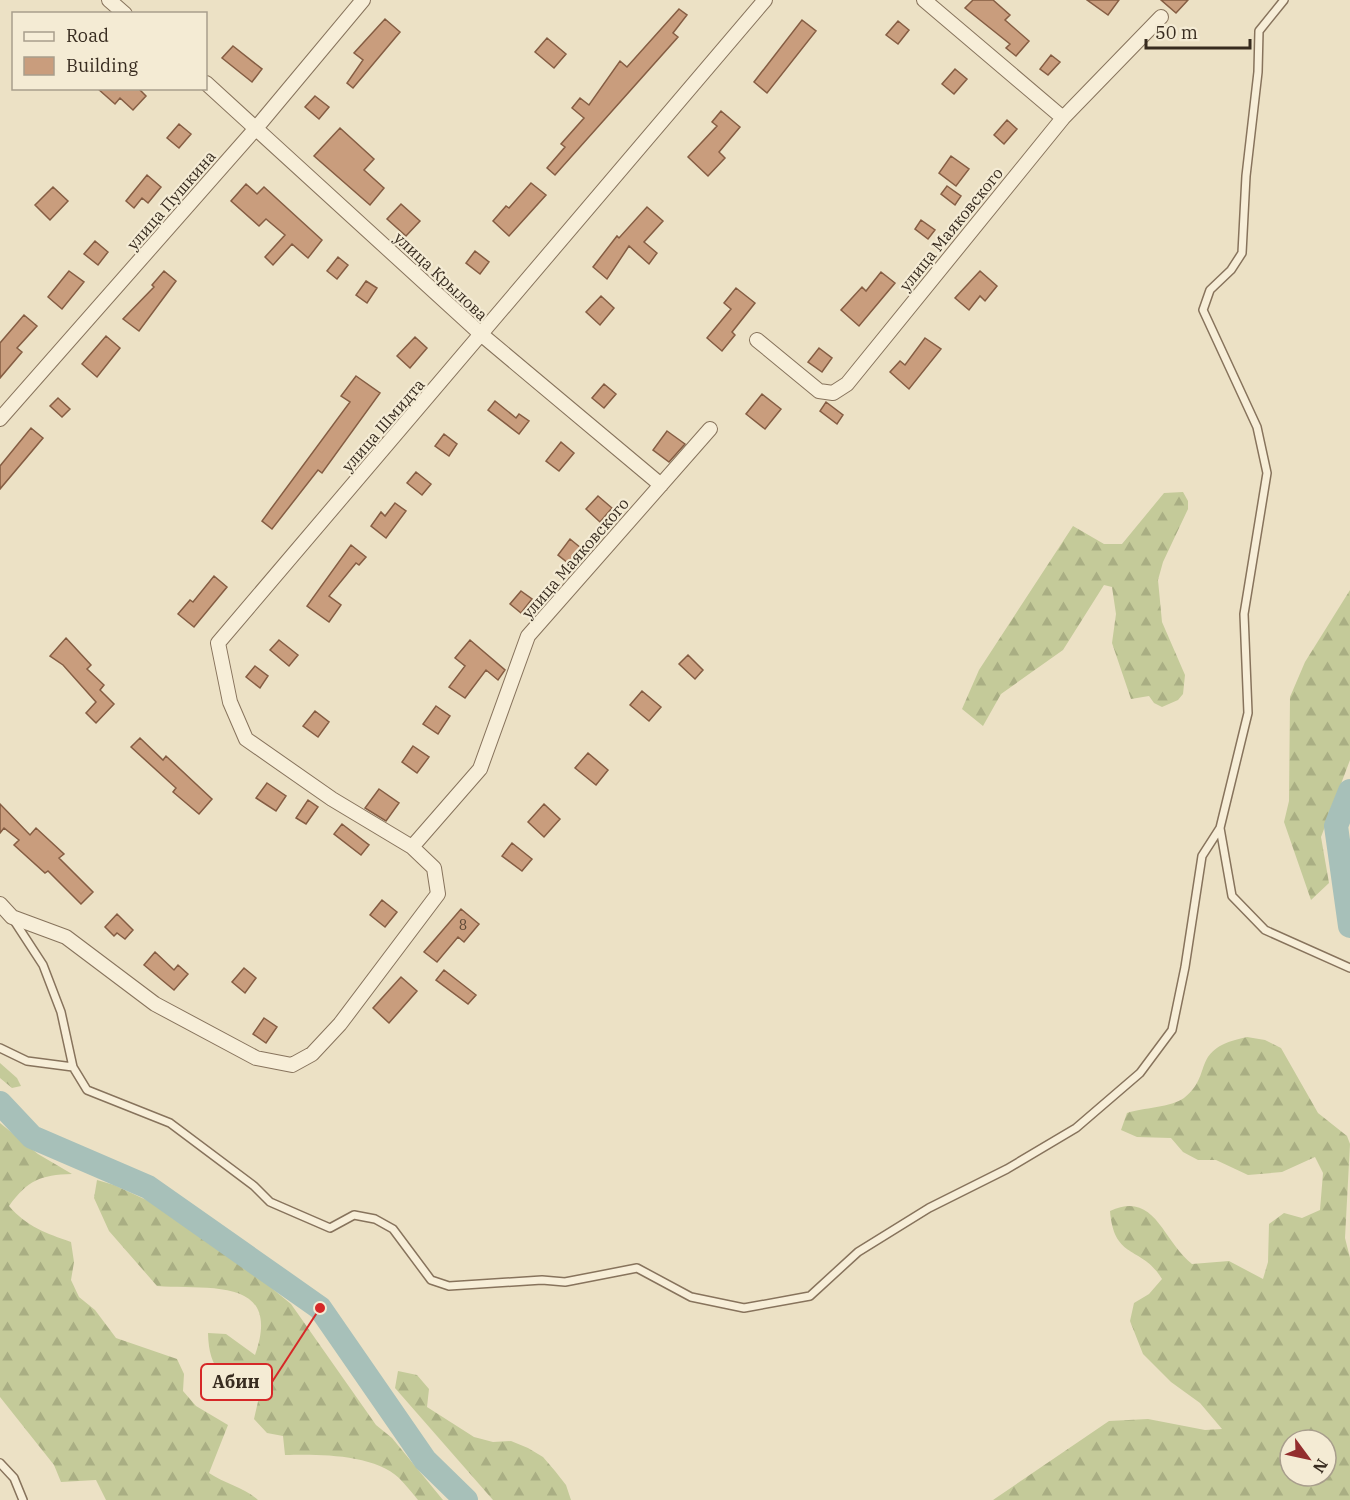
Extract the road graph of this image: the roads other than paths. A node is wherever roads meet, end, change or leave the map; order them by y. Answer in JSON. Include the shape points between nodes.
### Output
{"nodes":[{"id":1,"x":110,"y":0,"type":"edge"},
{"id":2,"x":363,"y":0,"type":"edge"},
{"id":3,"x":765,"y":0,"type":"edge"},
{"id":4,"x":924,"y":0,"type":"edge"},
{"id":5,"x":1284,"y":0,"type":"edge"},
{"id":6,"x":123,"y":12,"type":"edge"},
{"id":7,"x":1161,"y":18,"type":"dead end"},
{"id":8,"x":207,"y":84,"type":"edge"},
{"id":9,"x":1063,"y":118,"type":"junction"},
{"id":10,"x":257,"y":127,"type":"junction"},
{"id":11,"x":482,"y":335,"type":"junction"},
{"id":12,"x":757,"y":340,"type":"dead end"},
{"id":13,"x":0,"y":419,"type":"edge"},
{"id":14,"x":710,"y":429,"type":"dead end"},
{"id":15,"x":661,"y":485,"type":"junction"},
{"id":16,"x":1220,"y":828,"type":"junction"},
{"id":17,"x":412,"y":847,"type":"junction"},
{"id":18,"x":0,"y":904,"type":"edge"},
{"id":19,"x":12,"y":917,"type":"junction"},
{"id":20,"x":1350,"y":968,"type":"edge"},
{"id":21,"x":0,"y":1048,"type":"edge"},
{"id":22,"x":73,"y":1067,"type":"junction"},
{"id":23,"x":0,"y":1463,"type":"edge"},
{"id":24,"x":23,"y":1500,"type":"edge"}],
"edges":[{"from":1,"to":6,"type":"street"},
{"from":2,"to":10,"type":"street","name":"улица Пушкина"},
{"from":3,"to":11,"type":"street","name":"улица Шмидта"},
{"from":4,"to":9,"type":"street"},
{"from":5,"to":16,"type":"lane","via":[[1259,31],[1242,252],[1231,270],[1210,290],[1203,310],[1257,427],[1267,473],[1244,614],[1248,713]]},
{"from":7,"to":9,"type":"street","name":"улица Маяковского"},
{"from":8,"to":10,"type":"street","name":"улица Крылова"},
{"from":9,"to":12,"type":"street","name":"улица Маяковского","via":[[847,384],[833,393],[819,391]]},
{"from":10,"to":11,"type":"street","name":"улица Крылова"},
{"from":10,"to":13,"type":"street","name":"улица Пушкина"},
{"from":11,"to":15,"type":"street","name":"улица Крылова"},
{"from":11,"to":17,"type":"street","name":"улица Шмидта","via":[[218,643],[230,702],[246,740]]},
{"from":14,"to":15,"type":"street","name":"улица Маяковского"},
{"from":15,"to":17,"type":"street","name":"улица Маяковского","via":[[528,636],[480,769]]},
{"from":16,"to":20,"type":"lane","via":[[1232,896],[1265,930]]},
{"from":16,"to":22,"type":"lane","via":[[1202,856],[1172,1030],[1140,1073],[1076,1128],[1007,1169],[929,1208],[858,1252],[810,1296],[744,1308],[691,1297],[637,1268],[565,1282],[449,1286],[431,1280],[393,1228],[354,1215],[330,1228],[270,1202],[170,1123],[87,1090]]},
{"from":17,"to":19,"type":"street","via":[[434,868],[438,894],[340,1024],[312,1054],[292,1065],[256,1058],[156,1004],[66,937]]},
{"from":18,"to":19,"type":"street"},
{"from":19,"to":22,"type":"lane","via":[[43,965],[61,1012]]},
{"from":21,"to":22,"type":"lane","via":[[27,1061]]},
{"from":23,"to":24,"type":"lane","via":[[14,1478]]}]}
